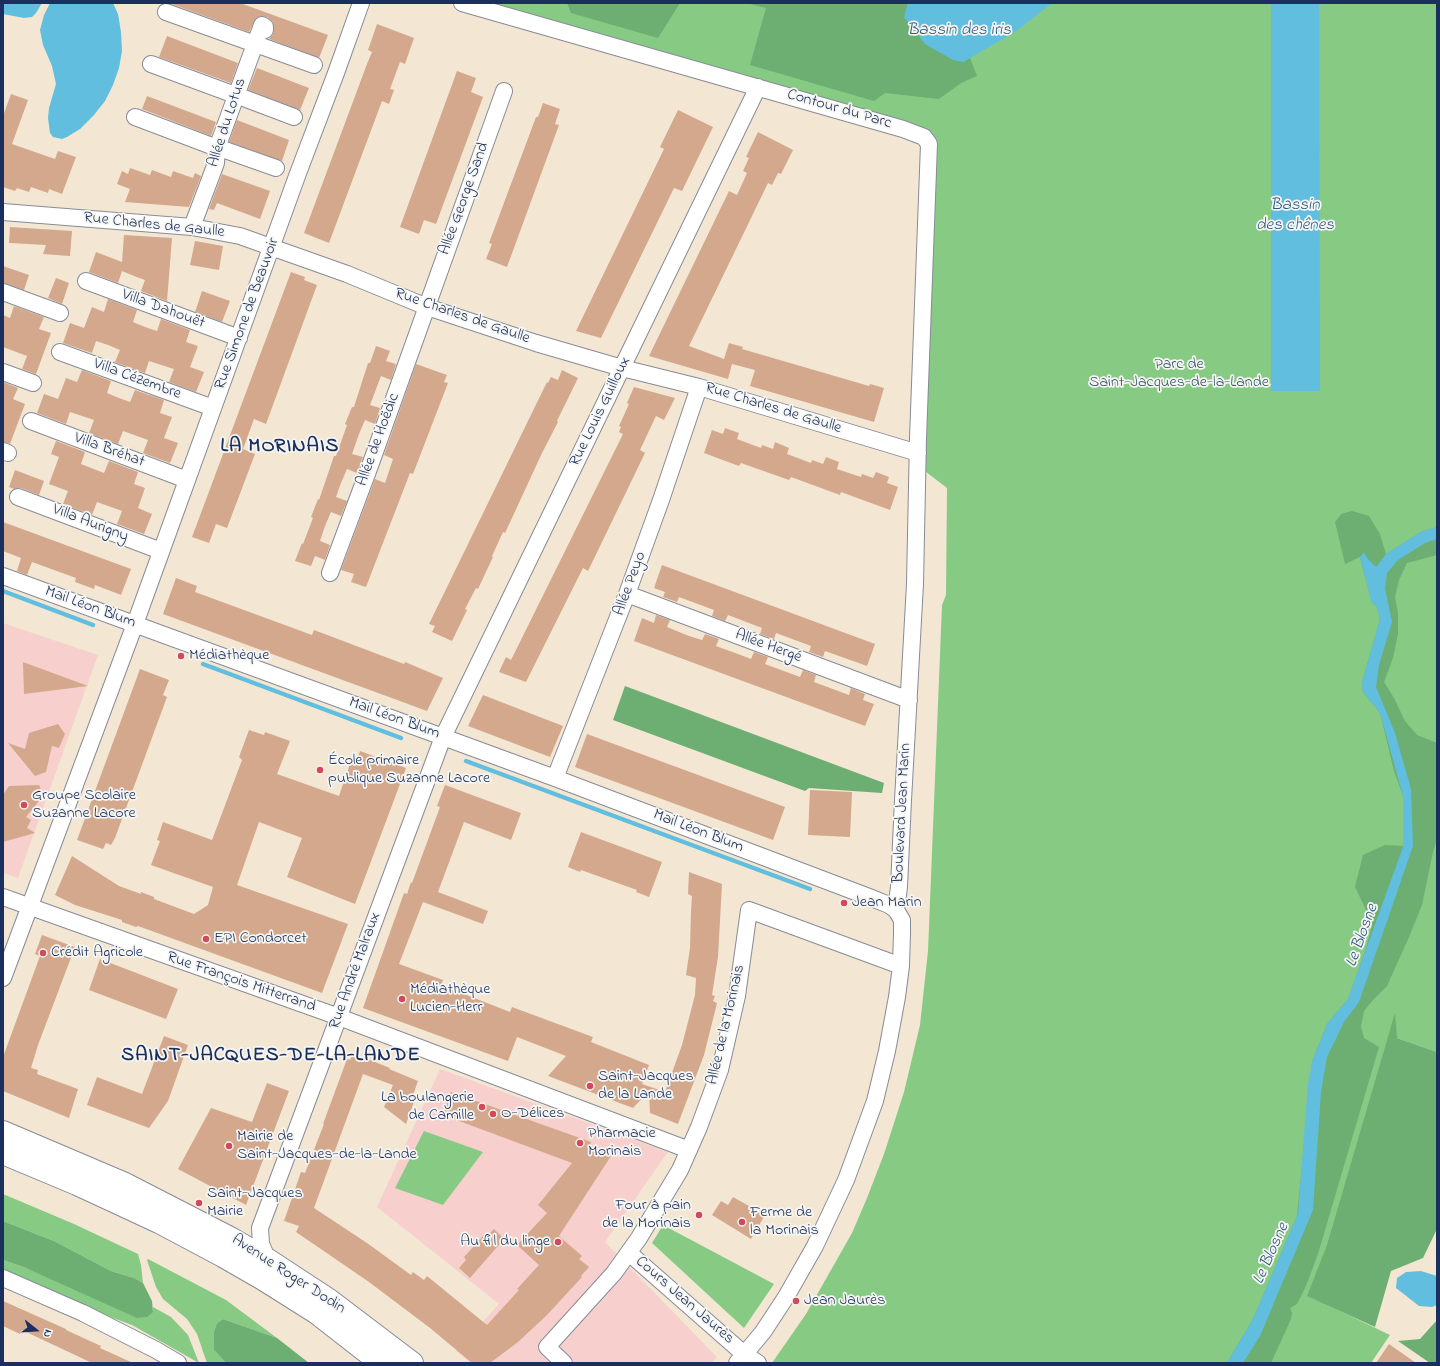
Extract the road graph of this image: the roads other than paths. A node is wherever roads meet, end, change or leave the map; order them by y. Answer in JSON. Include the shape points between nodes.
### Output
{"nodes":[{"id":1,"x":361,"y":3,"type":"edge"},
{"id":2,"x":462,"y":3,"type":"edge"},
{"id":3,"x":166,"y":12,"type":"dead end"},
{"id":4,"x":261,"y":39,"type":"junction"},
{"id":5,"x":151,"y":64,"type":"dead end"},
{"id":6,"x":336,"y":73,"type":"junction"},
{"id":7,"x":758,"y":87,"type":"junction"},
{"id":8,"x":504,"y":90,"type":"dead end"},
{"id":9,"x":238,"y":96,"type":"junction"},
{"id":10,"x":135,"y":117,"type":"dead end"},
{"id":11,"x":317,"y":126,"type":"junction"},
{"id":12,"x":221,"y":149,"type":"junction"},
{"id":13,"x":297,"y":176,"type":"junction"},
{"id":14,"x":3,"y":212,"type":"edge"},
{"id":15,"x":193,"y":227,"type":"junction"},
{"id":16,"x":272,"y":246,"type":"junction"},
{"id":17,"x":86,"y":282,"type":"dead end"},
{"id":18,"x":3,"y":292,"type":"edge"},
{"id":19,"x":427,"y":307,"type":"junction"},
{"id":20,"x":60,"y":313,"type":"dead end"},
{"id":21,"x":239,"y":338,"type":"junction"},
{"id":22,"x":60,"y":352,"type":"dead end"},
{"id":23,"x":622,"y":368,"type":"junction"},
{"id":24,"x":3,"y":372,"type":"edge"},
{"id":25,"x":33,"y":383,"type":"dead end"},
{"id":26,"x":699,"y":387,"type":"junction"},
{"id":27,"x":213,"y":408,"type":"junction"},
{"id":28,"x":31,"y":422,"type":"dead end"},
{"id":29,"x":918,"y":445,"type":"junction"},
{"id":30,"x":187,"y":480,"type":"junction"},
{"id":31,"x":18,"y":497,"type":"dead end"},
{"id":32,"x":161,"y":551,"type":"junction"},
{"id":33,"x":330,"y":573,"type":"dead end"},
{"id":34,"x":3,"y":576,"type":"edge"},
{"id":35,"x":627,"y":594,"type":"junction"},
{"id":36,"x":135,"y":624,"type":"junction"},
{"id":37,"x":909,"y":700,"type":"junction"},
{"id":38,"x":443,"y":737,"type":"junction"},
{"id":39,"x":555,"y":778,"type":"junction"},
{"id":40,"x":3,"y":897,"type":"edge"},
{"id":41,"x":30,"y":906,"type":"junction"},
{"id":42,"x":896,"y":910,"type":"junction"},
{"id":43,"x":901,"y":966,"type":"junction"},
{"id":44,"x":3,"y":978,"type":"edge"},
{"id":45,"x":339,"y":1017,"type":"junction"},
{"id":46,"x":3,"y":1132,"type":"edge"},
{"id":47,"x":689,"y":1150,"type":"junction"},
{"id":48,"x":3,"y":1152,"type":"edge"},
{"id":49,"x":629,"y":1253,"type":"junction"},
{"id":50,"x":268,"y":1260,"type":"junction"},
{"id":51,"x":3,"y":1278,"type":"edge"},
{"id":52,"x":740,"y":1358,"type":"edge"},
{"id":53,"x":178,"y":1363,"type":"edge"},
{"id":54,"x":381,"y":1363,"type":"edge"},
{"id":55,"x":412,"y":1363,"type":"edge"},
{"id":56,"x":564,"y":1363,"type":"edge"},
{"id":57,"x":758,"y":1363,"type":"edge"}],
"edges":[{"from":1,"to":6,"type":"street","name":"Rue Simone de Beauvoir"},
{"from":2,"to":7,"type":"street","name":"Contour du Parc"},
{"from":3,"to":4,"type":"street"},
{"from":4,"to":6,"type":"street"},
{"from":4,"to":9,"type":"street","name":"Allée du Lotus"},
{"from":5,"to":9,"type":"street"},
{"from":6,"to":11,"type":"street","name":"Rue Simone de Beauvoir"},
{"from":7,"to":23,"type":"street","name":"Rue Louis Guilloux"},
{"from":7,"to":29,"type":"street","name":"Contour du Parc","via":[[903,129],[924,137],[929,144]]},
{"from":8,"to":19,"type":"street","name":"Allée George Sand"},
{"from":9,"to":11,"type":"street"},
{"from":9,"to":12,"type":"street","name":"Allée du Lotus"},
{"from":10,"to":12,"type":"street"},
{"from":11,"to":13,"type":"street","name":"Rue Simone de Beauvoir"},
{"from":12,"to":13,"type":"street"},
{"from":12,"to":15,"type":"street","name":"Allée du Lotus"},
{"from":13,"to":16,"type":"street","name":"Rue Simone de Beauvoir"},
{"from":14,"to":15,"type":"street","name":"Rue Charles de Gaulle"},
{"from":15,"to":16,"type":"street","name":"Rue Charles de Gaulle","via":[[240,236]]},
{"from":16,"to":19,"type":"street","name":"Rue Charles de Gaulle"},
{"from":16,"to":21,"type":"street","name":"Rue Simone de Beauvoir"},
{"from":17,"to":21,"type":"street","name":"Villa Dahouët"},
{"from":18,"to":20,"type":"street"},
{"from":19,"to":23,"type":"street","name":"Rue Charles de Gaulle"},
{"from":19,"to":33,"type":"street","name":"Allée de Hoëdic"},
{"from":21,"to":27,"type":"street","name":"Rue Simone de Beauvoir"},
{"from":22,"to":27,"type":"street","name":"Villa Cézembre"},
{"from":23,"to":26,"type":"street","name":"Rue Charles de Gaulle"},
{"from":23,"to":38,"type":"street","name":"Rue Louis Guilloux"},
{"from":24,"to":25,"type":"street"},
{"from":26,"to":29,"type":"street","name":"Rue Charles de Gaulle"},
{"from":26,"to":35,"type":"street","name":"Allée Peyo"},
{"from":27,"to":30,"type":"street","name":"Rue Simone de Beauvoir"},
{"from":28,"to":30,"type":"street","name":"Villa Bréhat"},
{"from":29,"to":37,"type":"street","name":"Boulevard Jean Marin"},
{"from":30,"to":32,"type":"street","name":"Rue Simone de Beauvoir"},
{"from":31,"to":32,"type":"street","name":"Villa Aurigny"},
{"from":32,"to":36,"type":"street","name":"Rue Simone de Beauvoir"},
{"from":34,"to":36,"type":"street","name":"Mail Léon Blum"},
{"from":35,"to":37,"type":"street","name":"Allée Hergé"},
{"from":35,"to":39,"type":"street","name":"Allée Peyo"},
{"from":36,"to":38,"type":"street","name":"Mail Léon Blum"},
{"from":36,"to":41,"type":"street","name":"Rue Simone de Beauvoir"},
{"from":37,"to":42,"type":"street","name":"Boulevard Jean Marin","via":[[900,887]]},
{"from":38,"to":39,"type":"street","name":"Mail Léon Blum"},
{"from":38,"to":45,"type":"street","name":"Rue André Malraux"},
{"from":39,"to":42,"type":"street","name":"Mail Léon Blum","via":[[869,897]]},
{"from":40,"to":41,"type":"street","name":"Rue François Mitterrand"},
{"from":41,"to":44,"type":"street","name":"Rue Simone de Beauvoir"},
{"from":41,"to":45,"type":"street","name":"Rue François Mitterrand","via":[[118,940]]},
{"from":42,"to":43,"type":"street","name":"Boulevard Jean Marin","via":[[902,920]]},
{"from":43,"to":47,"type":"street","name":"Allée de la Morinais","via":[[749,910],[737,996],[720,1070]]},
{"from":43,"to":52,"type":"street","name":"Boulevard Jean Marin","via":[[887,1051],[875,1101],[846,1180],[799,1275],[764,1332]]},
{"from":45,"to":47,"type":"street","name":"Rue François Mitterrand"},
{"from":45,"to":50,"type":"street","name":"Rue André Malraux","via":[[260,1228],[261,1244]]},
{"from":46,"to":50,"type":"main road","name":"Avenue Roger Dodin","via":[[129,1186]]},
{"from":47,"to":49,"type":"street","name":"Allée de la Morinais","via":[[664,1198]]},
{"from":48,"to":54,"type":"main road","name":"Avenue Roger Dodin","via":[[159,1222],[223,1256],[317,1314]]},
{"from":49,"to":52,"type":"street","name":"Cours Jean Jaurès"},
{"from":49,"to":56,"type":"street","name":"Allée de la Morinais","via":[[547,1347]]},
{"from":50,"to":55,"type":"main road","name":"Avenue Roger Dodin","via":[[329,1300]]},
{"from":51,"to":53,"type":"street","via":[[83,1313]]},
{"from":52,"to":57,"type":"street","name":"Cours Jean Jaurès"}]}
